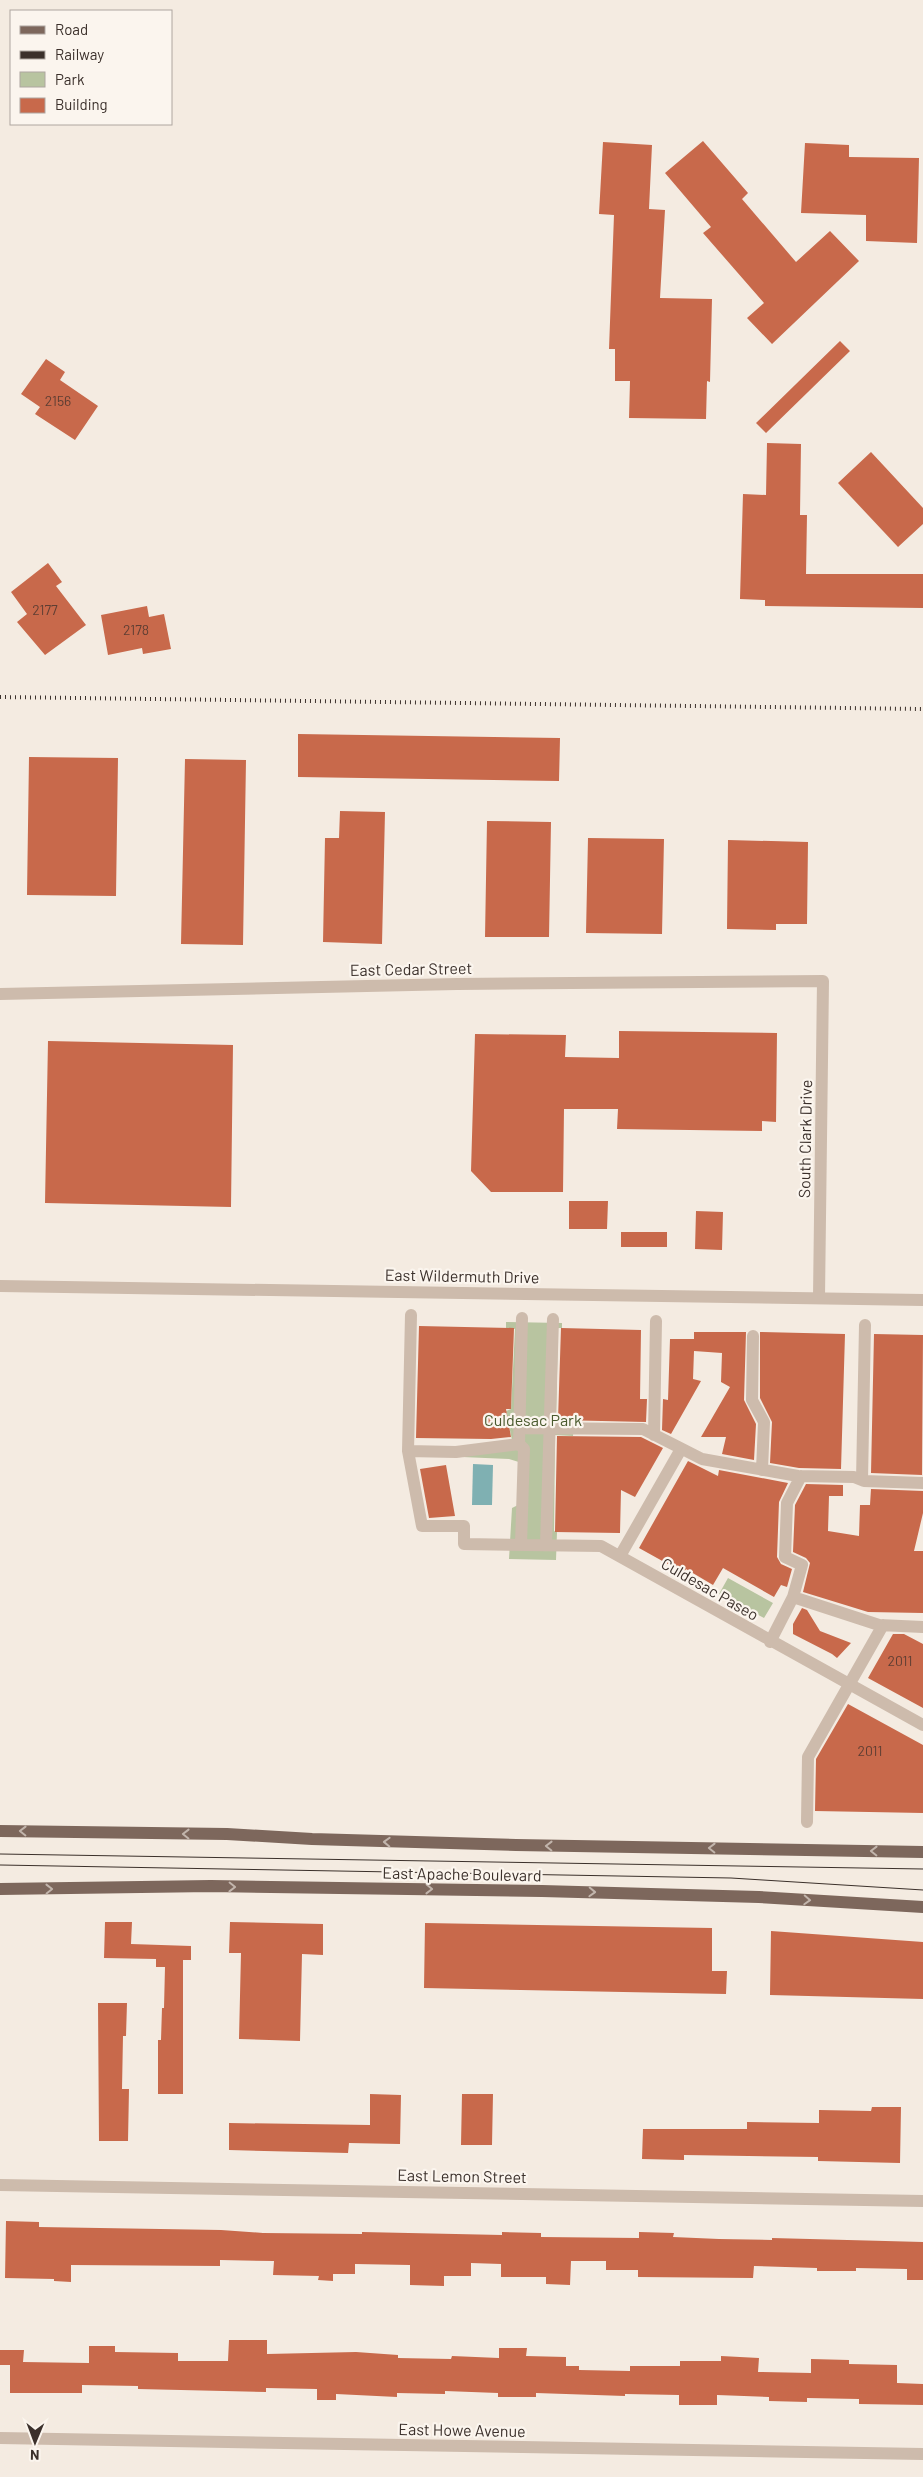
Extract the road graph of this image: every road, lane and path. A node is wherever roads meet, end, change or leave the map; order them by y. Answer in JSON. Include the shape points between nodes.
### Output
{"nodes":[{"id":1,"x":823,"y":981,"type":"joint"},
{"id":2,"x":0,"y":994,"type":"edge"},
{"id":3,"x":0,"y":1286,"type":"edge"},
{"id":4,"x":819,"y":1298,"type":"junction"},
{"id":5,"x":923,"y":1300,"type":"edge"},
{"id":6,"x":411,"y":1315,"type":"dead end"},
{"id":7,"x":522,"y":1318,"type":"dead end"},
{"id":8,"x":553,"y":1319,"type":"dead end"},
{"id":9,"x":656,"y":1321,"type":"dead end"},
{"id":10,"x":864,"y":1325,"type":"dead end"},
{"id":11,"x":754,"y":1336,"type":"dead end"},
{"id":12,"x":519,"y":1428,"type":"junction"},
{"id":13,"x":550,"y":1428,"type":"junction"},
{"id":14,"x":654,"y":1435,"type":"junction"},
{"id":15,"x":519,"y":1444,"type":"junction"},
{"id":16,"x":681,"y":1449,"type":"junction"},
{"id":17,"x":408,"y":1450,"type":"junction"},
{"id":18,"x":762,"y":1470,"type":"junction"},
{"id":19,"x":800,"y":1476,"type":"junction"},
{"id":20,"x":862,"y":1480,"type":"junction"},
{"id":21,"x":923,"y":1483,"type":"edge"},
{"id":22,"x":521,"y":1545,"type":"junction"},
{"id":23,"x":546,"y":1545,"type":"junction"},
{"id":24,"x":620,"y":1556,"type":"junction"},
{"id":25,"x":793,"y":1597,"type":"junction"},
{"id":26,"x":883,"y":1625,"type":"junction"},
{"id":27,"x":923,"y":1626,"type":"edge"},
{"id":28,"x":770,"y":1642,"type":"junction"},
{"id":29,"x":850,"y":1684,"type":"junction"},
{"id":30,"x":923,"y":1724,"type":"edge"},
{"id":31,"x":807,"y":1822,"type":"dead end"},
{"id":32,"x":0,"y":1830,"type":"edge"},
{"id":33,"x":923,"y":1852,"type":"edge"},
{"id":34,"x":0,"y":1889,"type":"edge"},
{"id":35,"x":923,"y":1907,"type":"edge"},
{"id":36,"x":0,"y":2186,"type":"edge"},
{"id":37,"x":923,"y":2201,"type":"edge"},
{"id":38,"x":0,"y":2438,"type":"edge"},
{"id":39,"x":923,"y":2454,"type":"edge"}],
"edges":[{"from":1,"to":2,"type":"street","name":"East Cedar Street","via":[[457,984]]},
{"from":1,"to":4,"type":"street","name":"South Clark Drive"},
{"from":3,"to":4,"type":"street","name":"East Wildermuth Drive"},
{"from":4,"to":5,"type":"street","name":"East Wildermuth Drive"},
{"from":6,"to":17,"type":"street"},
{"from":7,"to":12,"type":"street"},
{"from":8,"to":13,"type":"street"},
{"from":9,"to":14,"type":"street"},
{"from":10,"to":20,"type":"street"},
{"from":11,"to":18,"type":"street","via":[[752,1400],[764,1422]]},
{"from":12,"to":13,"type":"street"},
{"from":12,"to":15,"type":"street"},
{"from":13,"to":14,"type":"street","via":[[643,1429]]},
{"from":13,"to":23,"type":"street"},
{"from":14,"to":16,"type":"street"},
{"from":15,"to":17,"type":"street","via":[[456,1452]]},
{"from":15,"to":22,"type":"street","via":[[524,1449]]},
{"from":16,"to":18,"type":"street","via":[[702,1459]]},
{"from":16,"to":24,"type":"street"},
{"from":17,"to":22,"type":"street","name":"Culdesac Paseo","via":[[422,1526],[464,1526],[464,1544]]},
{"from":18,"to":19,"type":"street"},
{"from":19,"to":20,"type":"street"},
{"from":19,"to":25,"type":"street","via":[[787,1503],[785,1558],[802,1565]]},
{"from":20,"to":21,"type":"street"},
{"from":22,"to":23,"type":"street","name":"Culdesac Paseo"},
{"from":23,"to":24,"type":"street","name":"Culdesac Paseo","via":[[601,1546]]},
{"from":24,"to":28,"type":"street","name":"Culdesac Paseo"},
{"from":25,"to":26,"type":"street"},
{"from":25,"to":28,"type":"street"},
{"from":26,"to":27,"type":"street"},
{"from":26,"to":29,"type":"street"},
{"from":28,"to":29,"type":"street","name":"Culdesac Paseo"},
{"from":29,"to":30,"type":"street","name":"Culdesac Paseo"},
{"from":29,"to":31,"type":"street","via":[[808,1757]]},
{"from":33,"to":32,"type":"main road","name":"East Apache Boulevard","one_way":true,"via":[[516,1845],[312,1840],[227,1834]]},
{"from":34,"to":35,"type":"main road","name":"East Apache Boulevard","one_way":true,"via":[[211,1886],[542,1891],[758,1897]]},
{"from":36,"to":37,"type":"street","name":"East Lemon Street"},
{"from":38,"to":39,"type":"street","name":"East Howe Avenue"}]}
